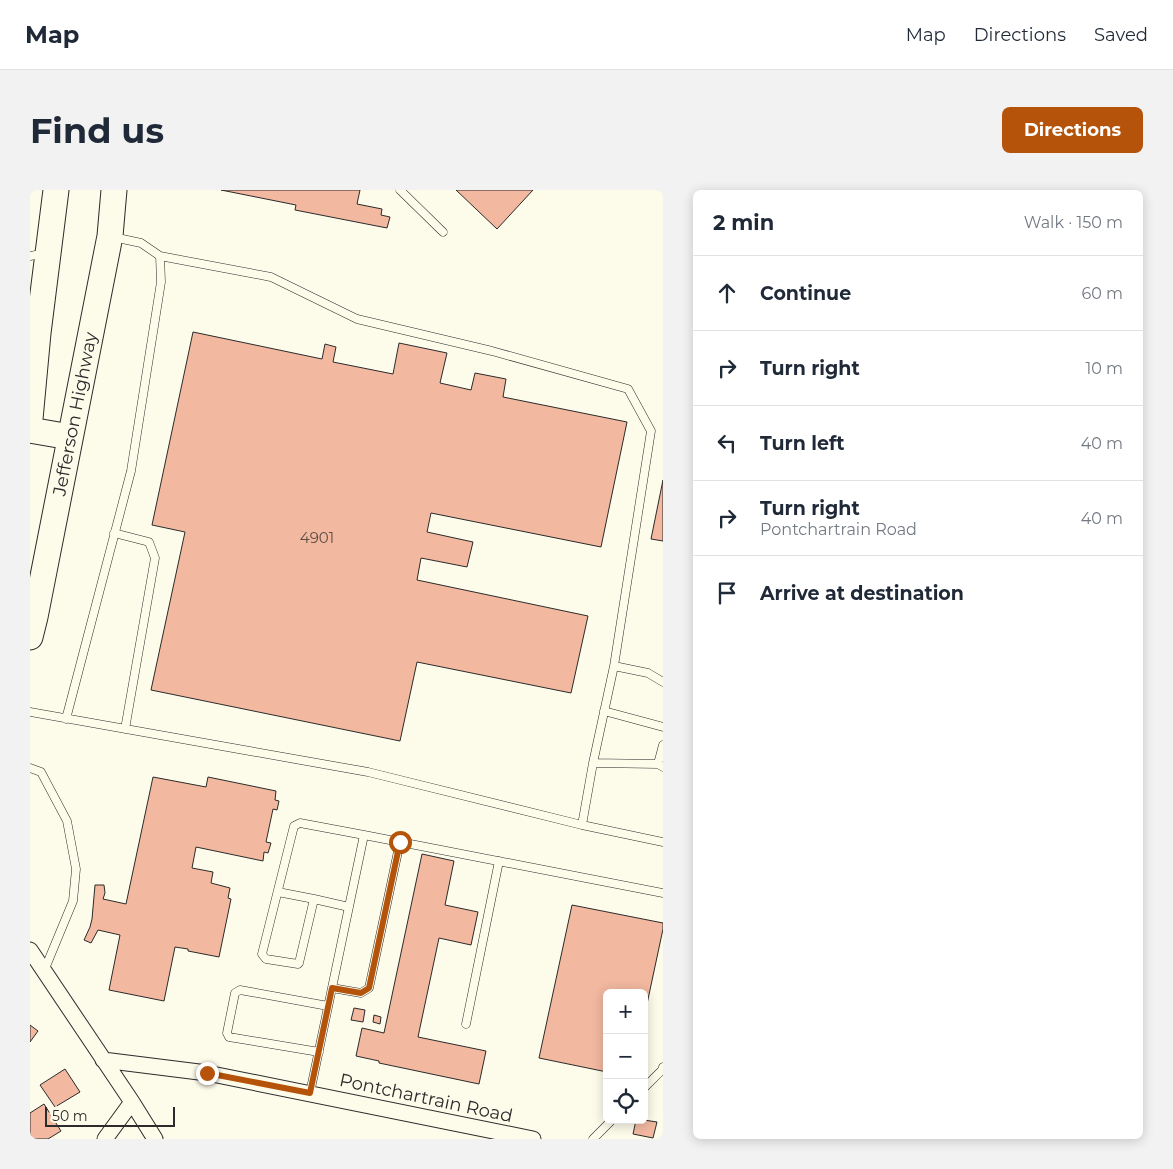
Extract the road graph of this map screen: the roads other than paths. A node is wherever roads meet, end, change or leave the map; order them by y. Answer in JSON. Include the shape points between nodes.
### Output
{"nodes":[{"id":1,"x":56,"y":190,"type":"edge"},
{"id":2,"x":114,"y":190,"type":"edge"},
{"id":3,"x":400,"y":190,"type":"edge"},
{"id":4,"x":443,"y":232,"type":"dead end"},
{"id":5,"x":110,"y":236,"type":"junction"},
{"id":6,"x":40,"y":254,"type":"edge"},
{"id":7,"x":160,"y":256,"type":"junction"},
{"id":8,"x":30,"y":419,"type":"edge"},
{"id":9,"x":30,"y":430,"type":"edge"},
{"id":10,"x":70,"y":437,"type":"junction"},
{"id":11,"x":114,"y":534,"type":"junction"},
{"id":12,"x":30,"y":637,"type":"edge"},
{"id":13,"x":614,"y":666,"type":"junction"},
{"id":14,"x":663,"y":682,"type":"edge"},
{"id":15,"x":604,"y":711,"type":"junction"},
{"id":16,"x":30,"y":712,"type":"edge"},
{"id":17,"x":66,"y":719,"type":"junction"},
{"id":18,"x":663,"y":727,"type":"edge"},
{"id":19,"x":124,"y":729,"type":"junction"},
{"id":20,"x":663,"y":744,"type":"edge"},
{"id":21,"x":593,"y":763,"type":"junction"},
{"id":22,"x":660,"y":766,"type":"edge"},
{"id":23,"x":30,"y":768,"type":"edge"},
{"id":24,"x":582,"y":825,"type":"junction"},
{"id":25,"x":364,"y":835,"type":"junction"},
{"id":26,"x":400,"y":842,"type":"junction"},
{"id":27,"x":663,"y":842,"type":"edge"},
{"id":28,"x":499,"y":861,"type":"junction"},
{"id":29,"x":278,"y":892,"type":"junction"},
{"id":30,"x":663,"y":893,"type":"edge"},
{"id":31,"x":314,"y":900,"type":"junction"},
{"id":32,"x":349,"y":907,"type":"junction"},
{"id":33,"x":30,"y":950,"type":"edge"},
{"id":34,"x":44,"y":971,"type":"junction"},
{"id":35,"x":332,"y":988,"type":"junction"},
{"id":36,"x":328,"y":1006,"type":"junction"},
{"id":37,"x":466,"y":1024,"type":"dead end"},
{"id":38,"x":319,"y":1052,"type":"junction"},
{"id":39,"x":103,"y":1060,"type":"junction"},
{"id":40,"x":663,"y":1067,"type":"edge"},
{"id":41,"x":648,"y":1084,"type":"edge"},
{"id":42,"x":310,"y":1093,"type":"junction"},
{"id":43,"x":132,"y":1102,"type":"junction"},
{"id":44,"x":608,"y":1124,"type":"edge"},
{"id":45,"x":491,"y":1135,"type":"edge"},
{"id":46,"x":104,"y":1139,"type":"edge"},
{"id":47,"x":155,"y":1139,"type":"edge"},
{"id":48,"x":533,"y":1139,"type":"edge"},
{"id":49,"x":593,"y":1139,"type":"edge"}],
"edges":[{"from":1,"to":6,"type":"main road"},
{"from":2,"to":5,"type":"main road","name":"Jefferson Highway"},
{"from":3,"to":4,"type":"lane"},
{"from":5,"to":7,"type":"lane","via":[[141,243]]},
{"from":5,"to":10,"type":"main road","name":"Jefferson Highway"},
{"from":6,"to":8,"type":"main road","via":[[38,333]]},
{"from":7,"to":11,"type":"lane","via":[[161,282],[131,471]]},
{"from":7,"to":13,"type":"lane","via":[[271,277],[357,320],[492,351],[628,390],[651,431]]},
{"from":9,"to":10,"type":"main road"},
{"from":10,"to":12,"type":"main road","name":"Jefferson Highway"},
{"from":11,"to":17,"type":"lane"},
{"from":11,"to":19,"type":"lane","via":[[149,542],[155,558]]},
{"from":13,"to":14,"type":"lane","via":[[648,673]]},
{"from":13,"to":15,"type":"lane"},
{"from":15,"to":18,"type":"lane"},
{"from":15,"to":21,"type":"lane"},
{"from":16,"to":17,"type":"lane"},
{"from":17,"to":19,"type":"lane"},
{"from":19,"to":24,"type":"lane","via":[[368,772]]},
{"from":20,"to":22,"type":"lane"},
{"from":21,"to":22,"type":"lane"},
{"from":21,"to":24,"type":"lane"},
{"from":23,"to":34,"type":"lane","via":[[40,772],[67,820],[76,869],[73,900]]},
{"from":24,"to":27,"type":"lane"},
{"from":25,"to":26,"type":"lane"},
{"from":25,"to":29,"type":"lane","via":[[300,823],[294,826]]},
{"from":25,"to":32,"type":"lane"},
{"from":26,"to":28,"type":"lane"},
{"from":26,"to":35,"type":"lane","via":[[369,988],[361,993]]},
{"from":28,"to":30,"type":"lane"},
{"from":28,"to":37,"type":"lane"},
{"from":29,"to":31,"type":"lane"},
{"from":29,"to":31,"type":"lane","via":[[262,954],[266,958],[299,963]]},
{"from":31,"to":32,"type":"lane"},
{"from":32,"to":35,"type":"lane"},
{"from":33,"to":34,"type":"street"},
{"from":34,"to":39,"type":"street"},
{"from":35,"to":36,"type":"lane"},
{"from":36,"to":38,"type":"lane"},
{"from":36,"to":38,"type":"lane","via":[[240,990],[235,993],[233,1001],[229,1037]]},
{"from":38,"to":42,"type":"lane"},
{"from":39,"to":42,"type":"street","name":"Pontchartrain Road","via":[[207,1073]]},
{"from":39,"to":43,"type":"street"},
{"from":40,"to":41,"type":"lane"},
{"from":42,"to":45,"type":"street","name":"Pontchartrain Road"},
{"from":43,"to":46,"type":"street"},
{"from":43,"to":47,"type":"street"},
{"from":44,"to":49,"type":"lane"},
{"from":45,"to":48,"type":"street","name":"Pontchartrain Road"}]}
